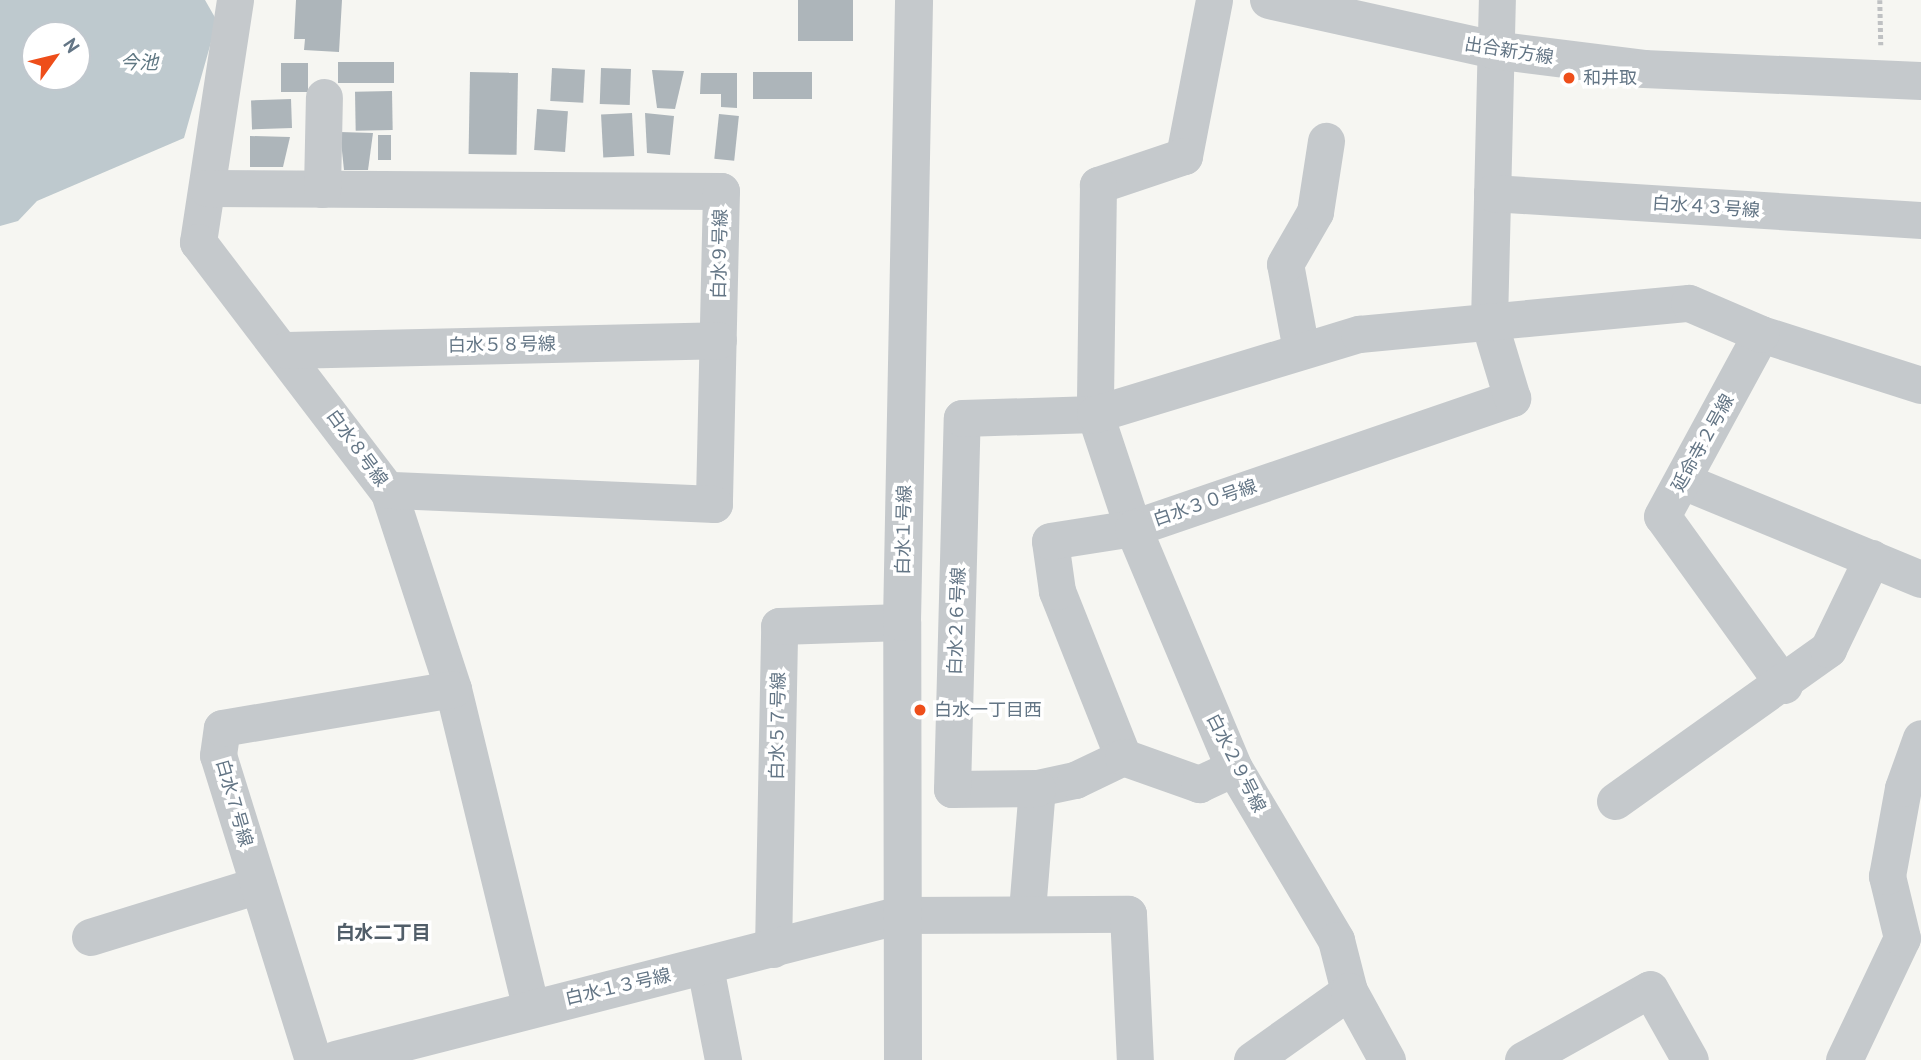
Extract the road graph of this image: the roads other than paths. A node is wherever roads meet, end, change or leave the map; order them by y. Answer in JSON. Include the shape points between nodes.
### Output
{"nodes":[{"id":1,"x":235,"y":0,"type":"edge"},
{"id":2,"x":914,"y":0,"type":"edge"},
{"id":3,"x":1214,"y":0,"type":"edge"},
{"id":4,"x":1269,"y":0,"type":"edge"},
{"id":5,"x":1496,"y":0,"type":"edge"},
{"id":6,"x":1494,"y":50,"type":"junction"},
{"id":7,"x":1921,"y":81,"type":"edge"},
{"id":8,"x":324,"y":97,"type":"dead end"},
{"id":9,"x":1326,"y":141,"type":"dead end"},
{"id":10,"x":207,"y":188,"type":"junction"},
{"id":11,"x":322,"y":189,"type":"junction"},
{"id":12,"x":1492,"y":193,"type":"junction"},
{"id":13,"x":1921,"y":220,"type":"edge"},
{"id":14,"x":1489,"y":322,"type":"junction"},
{"id":15,"x":1761,"y":334,"type":"junction"},
{"id":16,"x":718,"y":340,"type":"junction"},
{"id":17,"x":286,"y":350,"type":"junction"},
{"id":18,"x":1301,"y":350,"type":"junction"},
{"id":19,"x":1921,"y":385,"type":"edge"},
{"id":20,"x":1095,"y":414,"type":"junction"},
{"id":21,"x":1683,"y":481,"type":"junction"},
{"id":22,"x":387,"y":490,"type":"junction"},
{"id":23,"x":1133,"y":528,"type":"junction"},
{"id":24,"x":1872,"y":558,"type":"junction"},
{"id":25,"x":1921,"y":579,"type":"edge"},
{"id":26,"x":902,"y":622,"type":"junction"},
{"id":27,"x":1784,"y":685,"type":"junction"},
{"id":28,"x":453,"y":689,"type":"junction"},
{"id":29,"x":1921,"y":738,"type":"edge"},
{"id":30,"x":1123,"y":757,"type":"junction"},
{"id":31,"x":1234,"y":768,"type":"junction"},
{"id":32,"x":1037,"y":788,"type":"junction"},
{"id":33,"x":1615,"y":801,"type":"dead end"},
{"id":34,"x":258,"y":885,"type":"junction"},
{"id":35,"x":1027,"y":911,"type":"junction"},
{"id":36,"x":901,"y":915,"type":"junction"},
{"id":37,"x":90,"y":937,"type":"dead end"},
{"id":38,"x":1911,"y":937,"type":"edge"},
{"id":39,"x":773,"y":949,"type":"junction"},
{"id":40,"x":705,"y":967,"type":"junction"},
{"id":41,"x":1349,"y":991,"type":"junction"},
{"id":42,"x":531,"y":1008,"type":"junction"},
{"id":43,"x":313,"y":1060,"type":"edge"},
{"id":44,"x":335,"y":1060,"type":"edge"},
{"id":45,"x":723,"y":1060,"type":"edge"},
{"id":46,"x":903,"y":1060,"type":"edge"},
{"id":47,"x":1135,"y":1060,"type":"edge"},
{"id":48,"x":1252,"y":1060,"type":"edge"},
{"id":49,"x":1387,"y":1060,"type":"edge"},
{"id":50,"x":1522,"y":1060,"type":"edge"},
{"id":51,"x":1690,"y":1060,"type":"edge"},
{"id":52,"x":1844,"y":1060,"type":"edge"}],
"edges":[{"from":1,"to":10,"type":"street","name":"白水８号線"},
{"from":2,"to":26,"type":"street","name":"白水１号線"},
{"from":3,"to":20,"type":"street","name":"白水３０号線","via":[[1184,156],[1098,185]]},
{"from":4,"to":6,"type":"street","name":"出合新方線"},
{"from":5,"to":6,"type":"street","name":"白水３０号線"},
{"from":6,"to":7,"type":"street","name":"出合新方線","via":[[1644,69]]},
{"from":6,"to":12,"type":"street","name":"白水３０号線"},
{"from":8,"to":11,"type":"street"},
{"from":9,"to":18,"type":"street","via":[[1315,212],[1285,264]]},
{"from":10,"to":11,"type":"street","name":"白水９号線"},
{"from":10,"to":17,"type":"street","name":"白水８号線","via":[[198,242]]},
{"from":11,"to":16,"type":"street","name":"白水９号線","via":[[721,191]]},
{"from":12,"to":13,"type":"street","name":"白水４３号線"},
{"from":12,"to":14,"type":"street","name":"白水３０号線"},
{"from":14,"to":15,"type":"street","via":[[1689,303]]},
{"from":14,"to":18,"type":"street","via":[[1359,334]]},
{"from":14,"to":23,"type":"street","name":"白水３０号線","via":[[1512,398]]},
{"from":15,"to":19,"type":"street"},
{"from":15,"to":21,"type":"street","name":"延命寺２号線"},
{"from":16,"to":17,"type":"street","name":"白水５８号線"},
{"from":16,"to":22,"type":"street","name":"白水９号線","via":[[714,504]]},
{"from":17,"to":22,"type":"street","name":"白水８号線"},
{"from":18,"to":20,"type":"street"},
{"from":20,"to":23,"type":"street","name":"白水３０号線"},
{"from":20,"to":32,"type":"street","name":"白水２６号線","via":[[962,418],[952,789]]},
{"from":21,"to":24,"type":"street"},
{"from":21,"to":27,"type":"street","name":"延命寺２号線","via":[[1662,516]]},
{"from":22,"to":28,"type":"street","name":"白水８号線"},
{"from":23,"to":30,"type":"street","via":[[1050,541],[1057,591]]},
{"from":23,"to":31,"type":"street","name":"白水２９号線"},
{"from":24,"to":25,"type":"street"},
{"from":24,"to":27,"type":"street","via":[[1828,649]]},
{"from":26,"to":36,"type":"street","name":"白水１号線"},
{"from":26,"to":39,"type":"street","name":"白水５７号線","via":[[779,626]]},
{"from":27,"to":33,"type":"street"},
{"from":28,"to":34,"type":"street","name":"白水７号線","via":[[222,728],[218,755]]},
{"from":28,"to":42,"type":"street","name":"白水８号線"},
{"from":29,"to":38,"type":"street","via":[[1903,789],[1887,876]]},
{"from":30,"to":31,"type":"street","via":[[1199,784]]},
{"from":30,"to":32,"type":"street","via":[[1075,780]]},
{"from":31,"to":41,"type":"street","name":"白水２９号線","via":[[1336,940]]},
{"from":32,"to":35,"type":"street"},
{"from":34,"to":37,"type":"street"},
{"from":34,"to":43,"type":"street","name":"白水７号線"},
{"from":35,"to":36,"type":"street"},
{"from":35,"to":47,"type":"street","via":[[1128,914]]},
{"from":36,"to":39,"type":"street","name":"白水１３号線"},
{"from":36,"to":46,"type":"street","name":"白水１号線"},
{"from":38,"to":52,"type":"street"},
{"from":39,"to":40,"type":"street","name":"白水１３号線"},
{"from":40,"to":42,"type":"street","name":"白水１３号線"},
{"from":40,"to":45,"type":"street"},
{"from":41,"to":48,"type":"street"},
{"from":41,"to":49,"type":"street","name":"白水２９号線"},
{"from":42,"to":44,"type":"street","name":"白水１３号線"},
{"from":50,"to":51,"type":"street","via":[[1650,989]]}]}
